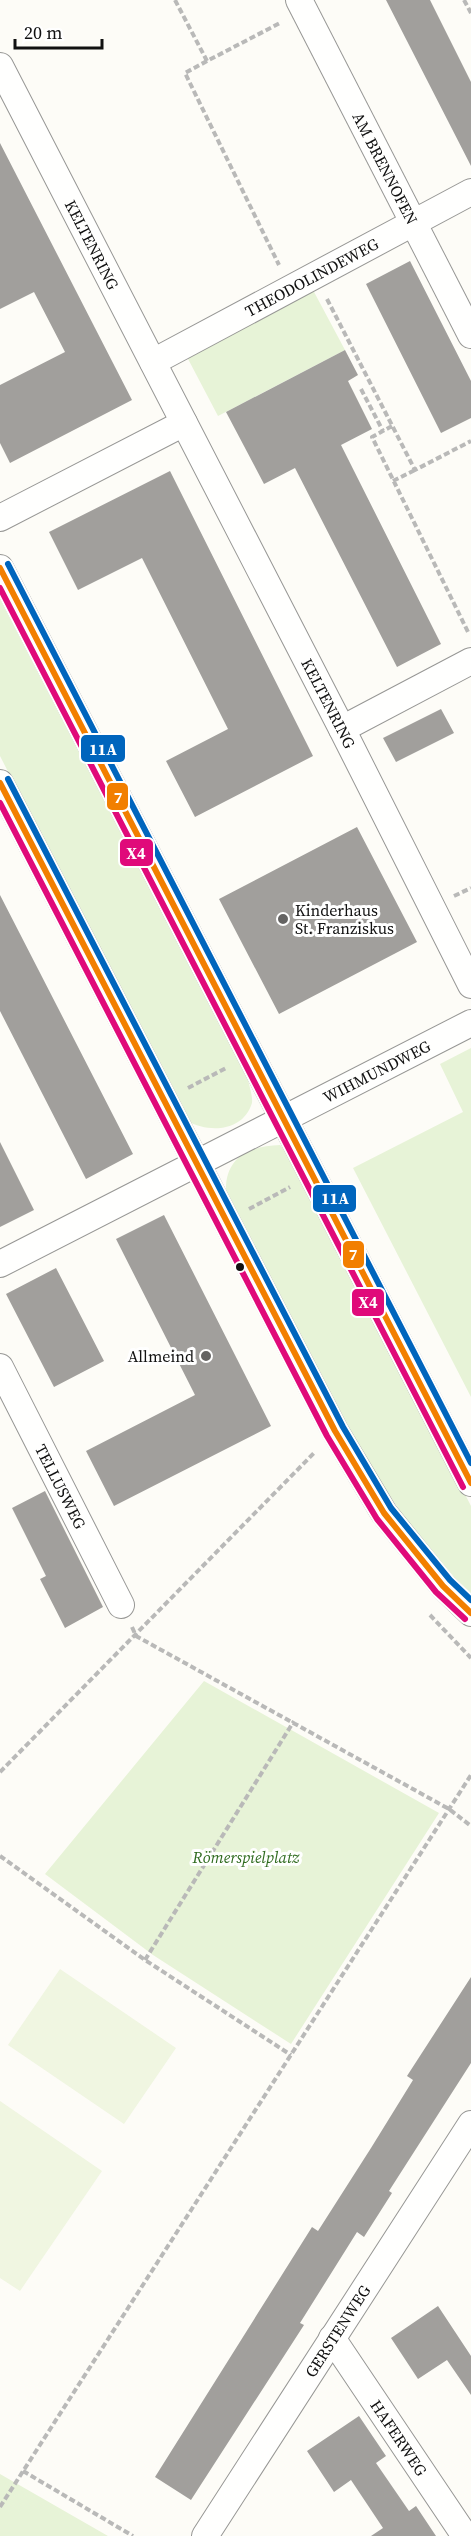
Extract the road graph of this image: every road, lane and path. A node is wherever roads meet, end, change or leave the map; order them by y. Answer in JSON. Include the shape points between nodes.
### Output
{"nodes":[{"id":1,"x":175,"y":0,"type":"edge"},
{"id":2,"x":464,"y":0,"type":"edge"},
{"id":3,"x":302,"y":5,"type":"edge"},
{"id":4,"x":471,"y":13,"type":"edge"},
{"id":5,"x":207,"y":61,"type":"junction"},
{"id":6,"x":0,"y":66,"type":"edge"},
{"id":7,"x":471,"y":192,"type":"edge"},
{"id":8,"x":413,"y":222,"type":"junction"},
{"id":9,"x":315,"y":277,"type":"junction"},
{"id":10,"x":292,"y":290,"type":"junction"},
{"id":11,"x":471,"y":335,"type":"edge"},
{"id":12,"x":153,"y":362,"type":"junction"},
{"id":13,"x":361,"y":389,"type":"dead end"},
{"id":14,"x":184,"y":423,"type":"junction"},
{"id":15,"x":392,"y":426,"type":"junction"},
{"id":16,"x":383,"y":431,"type":"junction"},
{"id":17,"x":471,"y":441,"type":"edge"},
{"id":18,"x":415,"y":470,"type":"junction"},
{"id":19,"x":393,"y":481,"type":"junction"},
{"id":20,"x":0,"y":518,"type":"edge"},
{"id":21,"x":0,"y":568,"type":"edge"},
{"id":22,"x":471,"y":637,"type":"edge"},
{"id":23,"x":471,"y":661,"type":"edge"},
{"id":24,"x":342,"y":729,"type":"junction"},
{"id":25,"x":0,"y":783,"type":"edge"},
{"id":26,"x":471,"y":985,"type":"edge"},
{"id":27,"x":471,"y":1023,"type":"edge"},
{"id":28,"x":250,"y":1055,"type":"junction"},
{"id":29,"x":164,"y":1101,"type":"junction"},
{"id":30,"x":282,"y":1118,"type":"junction"},
{"id":31,"x":197,"y":1164,"type":"junction"},
{"id":32,"x":312,"y":1176,"type":"junction"},
{"id":33,"x":226,"y":1221,"type":"junction"},
{"id":34,"x":0,"y":1264,"type":"edge"},
{"id":35,"x":0,"y":1366,"type":"edge"},
{"id":36,"x":317,"y":1449,"type":"dead end"},
{"id":37,"x":471,"y":1483,"type":"edge"},
{"id":38,"x":121,"y":1605,"type":"joint"},
{"id":39,"x":471,"y":1613,"type":"edge"},
{"id":40,"x":136,"y":1636,"type":"junction"},
{"id":41,"x":294,"y":1721,"type":"junction"},
{"id":42,"x":0,"y":1772,"type":"edge"},
{"id":43,"x":471,"y":1775,"type":"edge"},
{"id":44,"x":449,"y":1809,"type":"junction"},
{"id":45,"x":471,"y":1826,"type":"edge"},
{"id":46,"x":0,"y":1856,"type":"edge"},
{"id":47,"x":144,"y":1960,"type":"junction"},
{"id":48,"x":291,"y":2055,"type":"junction"},
{"id":49,"x":471,"y":2124,"type":"edge"},
{"id":50,"x":332,"y":2338,"type":"junction"},
{"id":51,"x":23,"y":2471,"type":"junction"},
{"id":52,"x":0,"y":2507,"type":"edge"},
{"id":53,"x":133,"y":2536,"type":"edge"},
{"id":54,"x":205,"y":2536,"type":"edge"},
{"id":55,"x":465,"y":2536,"type":"edge"}],
"edges":[{"from":1,"to":5,"type":"path"},
{"from":2,"to":4,"type":"path"},
{"from":3,"to":5,"type":"path"},
{"from":3,"to":8,"type":"street","name":"AM BRENNOFEN"},
{"from":5,"to":10,"type":"path","via":[[184,73]]},
{"from":6,"to":12,"type":"street","name":"KELTENRING"},
{"from":7,"to":8,"type":"street","name":"THEODOLINDEWEG"},
{"from":8,"to":9,"type":"street","name":"THEODOLINDEWEG"},
{"from":8,"to":11,"type":"street","name":"AM BRENNOFEN"},
{"from":9,"to":10,"type":"street","name":"THEODOLINDEWEG"},
{"from":9,"to":15,"type":"path"},
{"from":10,"to":12,"type":"street","name":"THEODOLINDEWEG"},
{"from":12,"to":14,"type":"street","name":"KELTENRING"},
{"from":13,"to":16,"type":"path"},
{"from":14,"to":20,"type":"street"},
{"from":14,"to":24,"type":"street","name":"KELTENRING"},
{"from":15,"to":16,"type":"path"},
{"from":15,"to":18,"type":"path"},
{"from":16,"to":19,"type":"path","via":[[372,437]]},
{"from":17,"to":18,"type":"path"},
{"from":18,"to":19,"type":"path"},
{"from":19,"to":22,"type":"path"},
{"from":21,"to":28,"type":"street"},
{"from":23,"to":24,"type":"street"},
{"from":24,"to":26,"type":"street","name":"KELTENRING"},
{"from":25,"to":29,"type":"street"},
{"from":27,"to":30,"type":"street","name":"WIHMUNDWEG"},
{"from":28,"to":29,"type":"path"},
{"from":28,"to":30,"type":"street"},
{"from":29,"to":31,"type":"street"},
{"from":30,"to":31,"type":"street","name":"WIHMUNDWEG"},
{"from":30,"to":32,"type":"street"},
{"from":31,"to":33,"type":"street"},
{"from":31,"to":34,"type":"street","name":"WIHMUNDWEG"},
{"from":32,"to":33,"type":"path"},
{"from":32,"to":37,"type":"street"},
{"from":33,"to":39,"type":"street","via":[[335,1431],[384,1513],[443,1586]]},
{"from":35,"to":38,"type":"street","name":"TELLUSWEG"},
{"from":36,"to":40,"type":"path"},
{"from":38,"to":40,"type":"path"},
{"from":40,"to":41,"type":"path"},
{"from":40,"to":42,"type":"path"},
{"from":41,"to":44,"type":"path"},
{"from":41,"to":47,"type":"path"},
{"from":43,"to":44,"type":"path"},
{"from":44,"to":45,"type":"path"},
{"from":44,"to":48,"type":"path"},
{"from":46,"to":47,"type":"path"},
{"from":47,"to":48,"type":"path"},
{"from":48,"to":51,"type":"path"},
{"from":49,"to":50,"type":"street","name":"GERSTENWEG"},
{"from":50,"to":54,"type":"street","name":"GERSTENWEG"},
{"from":50,"to":55,"type":"street","name":"HAFERWEG"},
{"from":51,"to":52,"type":"path"},
{"from":51,"to":53,"type":"path"}]}
